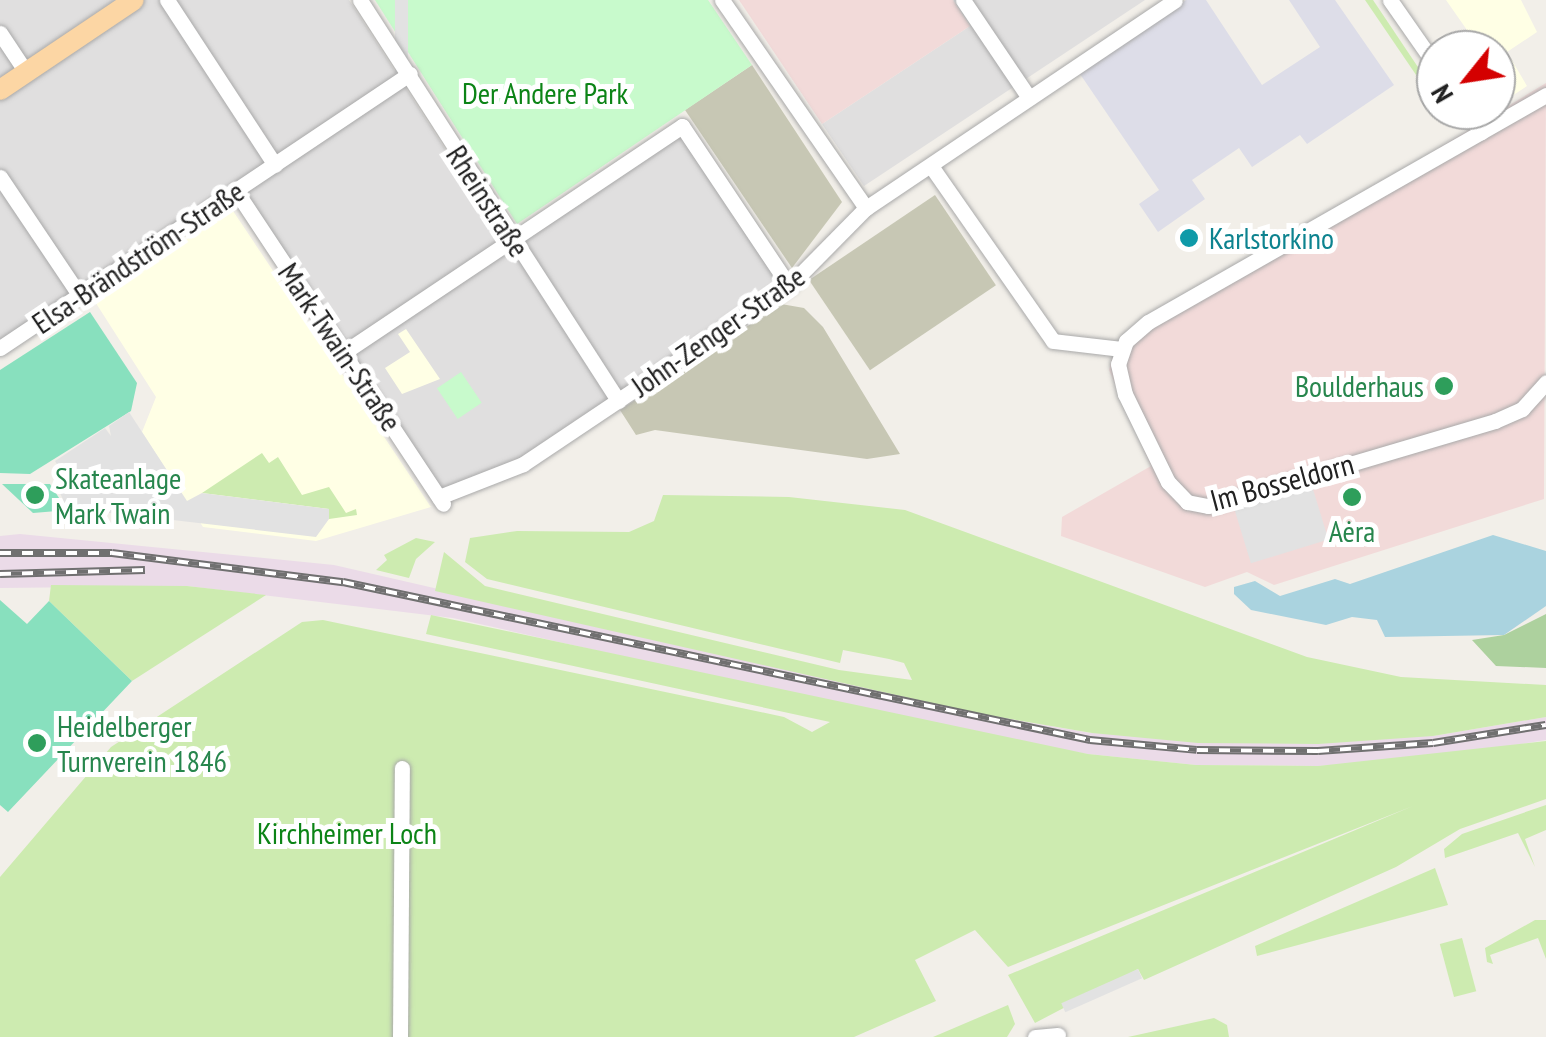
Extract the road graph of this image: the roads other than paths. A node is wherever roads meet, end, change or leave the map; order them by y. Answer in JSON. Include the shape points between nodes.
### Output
{"nodes":[{"id":1,"x":134,"y":0,"type":"edge"},
{"id":2,"x":167,"y":0,"type":"edge"},
{"id":3,"x":360,"y":0,"type":"edge"},
{"id":4,"x":722,"y":0,"type":"edge"},
{"id":5,"x":963,"y":0,"type":"edge"},
{"id":6,"x":1175,"y":0,"type":"edge"},
{"id":7,"x":1390,"y":0,"type":"edge"},
{"id":8,"x":0,"y":33,"type":"edge"},
{"id":9,"x":1416,"y":37,"type":"edge"},
{"id":10,"x":26,"y":72,"type":"junction"},
{"id":11,"x":410,"y":74,"type":"junction"},
{"id":12,"x":0,"y":90,"type":"edge"},
{"id":13,"x":1546,"y":95,"type":"edge"},
{"id":14,"x":1029,"y":98,"type":"junction"},
{"id":15,"x":1481,"y":132,"type":"joint"},
{"id":16,"x":275,"y":165,"type":"junction"},
{"id":17,"x":931,"y":166,"type":"junction"},
{"id":18,"x":0,"y":176,"type":"edge"},
{"id":19,"x":236,"y":191,"type":"junction"},
{"id":20,"x":866,"y":208,"type":"junction"},
{"id":21,"x":512,"y":239,"type":"junction"},
{"id":22,"x":789,"y":286,"type":"junction"},
{"id":23,"x":80,"y":296,"type":"junction"},
{"id":24,"x":0,"y":348,"type":"edge"},
{"id":25,"x":1122,"y":349,"type":"junction"},
{"id":26,"x":343,"y":352,"type":"junction"},
{"id":27,"x":1546,"y":382,"type":"edge"},
{"id":28,"x":618,"y":401,"type":"junction"},
{"id":29,"x":441,"y":500,"type":"joint"},
{"id":30,"x":402,"y":768,"type":"dead end"},
{"id":31,"x":1058,"y":1035,"type":"edge"},
{"id":32,"x":400,"y":1037,"type":"edge"},
{"id":33,"x":1035,"y":1037,"type":"edge"}],
"edges":[{"from":1,"to":10,"type":"main road"},
{"from":2,"to":16,"type":"street","name":"Elsa-Brändström-Straße"},
{"from":3,"to":11,"type":"street","name":"Rheinstraße"},
{"from":4,"to":20,"type":"street"},
{"from":5,"to":14,"type":"street"},
{"from":6,"to":14,"type":"street","name":"John-Zenger-Straße"},
{"from":7,"to":9,"type":"street"},
{"from":8,"to":10,"type":"street"},
{"from":10,"to":12,"type":"main road"},
{"from":11,"to":16,"type":"street","name":"Elsa-Brändström-Straße"},
{"from":11,"to":21,"type":"street","name":"Rheinstraße"},
{"from":13,"to":15,"type":"street"},
{"from":14,"to":17,"type":"street","name":"John-Zenger-Straße"},
{"from":15,"to":25,"type":"street","via":[[1148,322]]},
{"from":16,"to":19,"type":"street","name":"Elsa-Brändström-Straße"},
{"from":17,"to":20,"type":"street","name":"John-Zenger-Straße"},
{"from":17,"to":25,"type":"street","via":[[1053,340]]},
{"from":18,"to":23,"type":"street"},
{"from":19,"to":23,"type":"street","name":"Elsa-Brändström-Straße"},
{"from":19,"to":26,"type":"street","name":"Mark-Twain-Straße"},
{"from":20,"to":22,"type":"street","name":"John-Zenger-Straße"},
{"from":21,"to":22,"type":"street","via":[[682,126]]},
{"from":21,"to":26,"type":"street"},
{"from":21,"to":28,"type":"street","name":"Rheinstraße"},
{"from":22,"to":28,"type":"street","name":"John-Zenger-Straße"},
{"from":23,"to":24,"type":"street","name":"Elsa-Brändström-Straße"},
{"from":25,"to":27,"type":"street","name":"Im Bosseldorn","via":[[1120,383],[1168,482],[1187,502],[1208,506],[1495,421],[1522,408]]},
{"from":26,"to":29,"type":"street","name":"Mark-Twain-Straße"},
{"from":28,"to":29,"type":"street","name":"John-Zenger-Straße","via":[[523,464]]},
{"from":30,"to":32,"type":"street"},
{"from":31,"to":33,"type":"street"}]}
